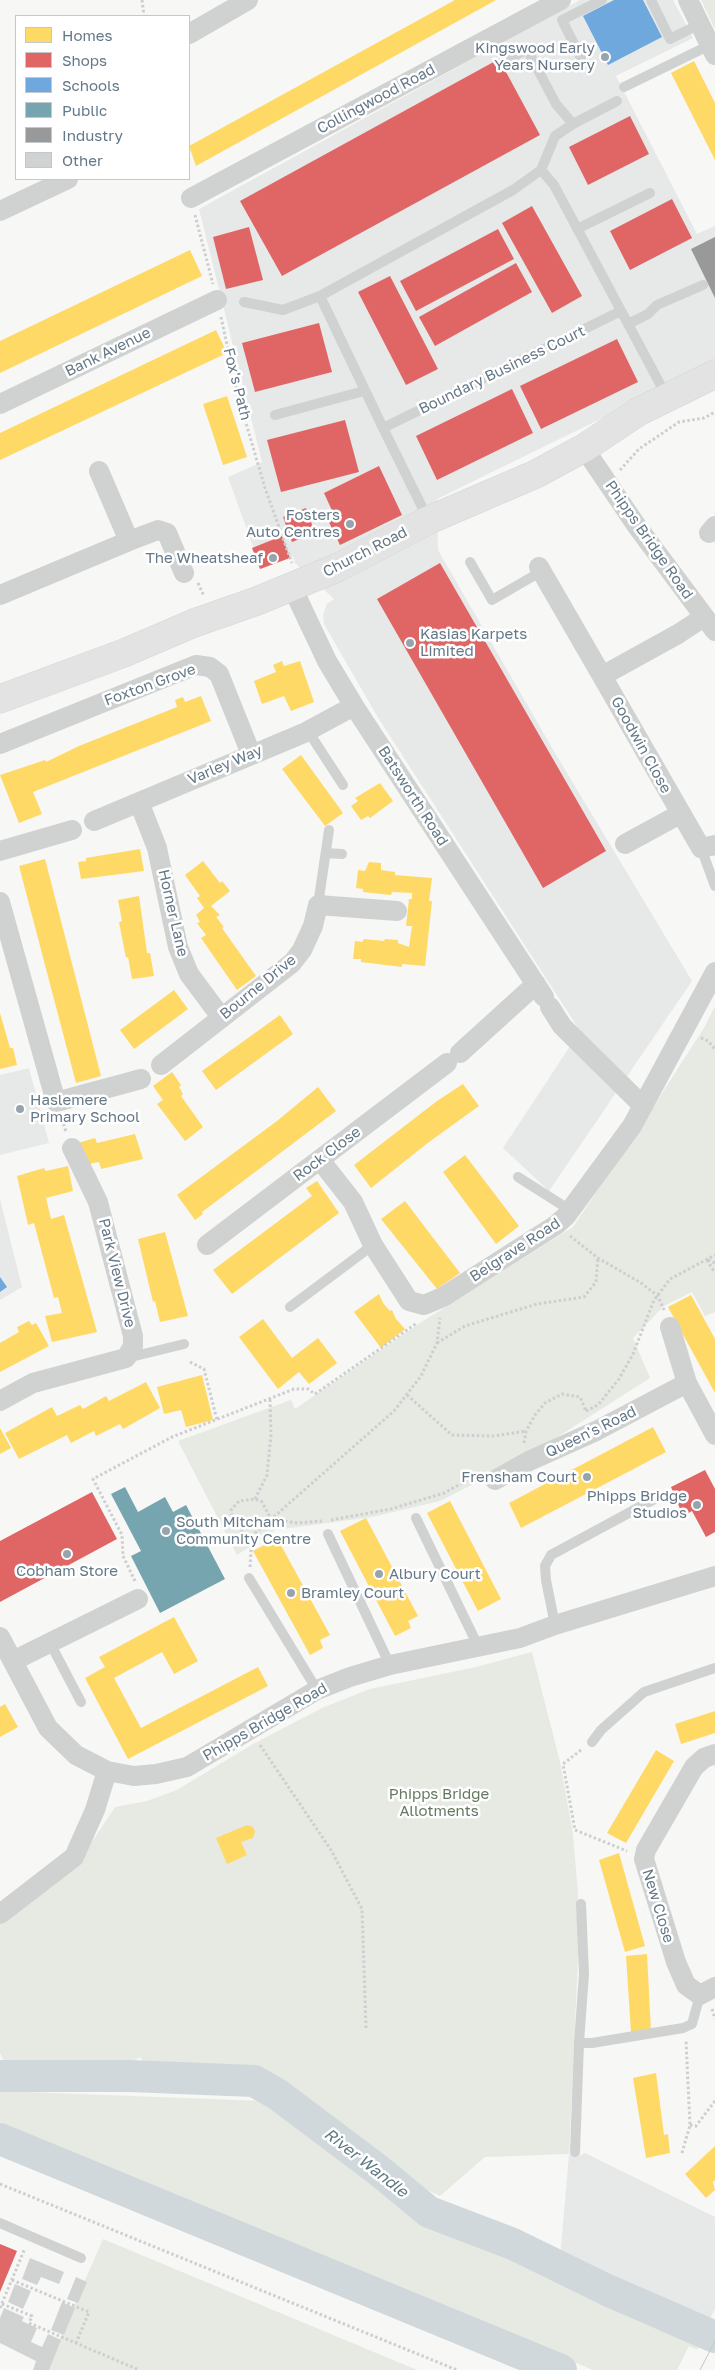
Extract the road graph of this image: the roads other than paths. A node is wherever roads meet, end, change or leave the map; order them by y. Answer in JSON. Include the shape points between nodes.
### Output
{"nodes":[{"id":1,"x":248,"y":0,"type":"edge"},
{"id":2,"x":561,"y":0,"type":"edge"},
{"id":3,"x":602,"y":0,"type":"edge"},
{"id":4,"x":651,"y":0,"type":"edge"},
{"id":5,"x":688,"y":0,"type":"edge"},
{"id":6,"x":700,"y":24,"type":"junction"},
{"id":7,"x":190,"y":33,"type":"edge"},
{"id":8,"x":712,"y":50,"type":"edge"},
{"id":9,"x":580,"y":58,"type":"dead end"},
{"id":10,"x":507,"y":60,"type":"dead end"},
{"id":11,"x":624,"y":87,"type":"dead end"},
{"id":12,"x":617,"y":101,"type":"dead end"},
{"id":13,"x":573,"y":124,"type":"junction"},
{"id":14,"x":541,"y":170,"type":"junction"},
{"id":15,"x":66,"y":180,"type":"edge"},
{"id":16,"x":650,"y":193,"type":"dead end"},
{"id":17,"x":191,"y":198,"type":"road end"},
{"id":18,"x":0,"y":211,"type":"edge"},
{"id":19,"x":576,"y":229,"type":"junction"},
{"id":20,"x":703,"y":285,"type":"dead end"},
{"id":21,"x":320,"y":296,"type":"junction"},
{"id":22,"x":217,"y":300,"type":"road end"},
{"id":23,"x":244,"y":302,"type":"dead end"},
{"id":24,"x":621,"y":311,"type":"junction"},
{"id":25,"x":628,"y":324,"type":"junction"},
{"id":26,"x":715,"y":374,"type":"edge"},
{"id":27,"x":364,"y":391,"type":"junction"},
{"id":28,"x":668,"y":397,"type":"junction"},
{"id":29,"x":0,"y":404,"type":"edge"},
{"id":30,"x":275,"y":415,"type":"dead end"},
{"id":31,"x":383,"y":428,"type":"junction"},
{"id":32,"x":584,"y":448,"type":"junction"},
{"id":33,"x":99,"y":471,"type":"dead end"},
{"id":34,"x":429,"y":520,"type":"junction"},
{"id":35,"x":129,"y":541,"type":"junction"},
{"id":36,"x":470,"y":562,"type":"dead end"},
{"id":37,"x":540,"y":569,"type":"joint"},
{"id":38,"x":184,"y":573,"type":"road end"},
{"id":39,"x":292,"y":588,"type":"junction"},
{"id":40,"x":0,"y":595,"type":"edge"},
{"id":41,"x":709,"y":624,"type":"edge"},
{"id":42,"x":602,"y":676,"type":"junction"},
{"id":43,"x":0,"y":699,"type":"edge"},
{"id":44,"x":354,"y":706,"type":"junction"},
{"id":45,"x":308,"y":731,"type":"junction"},
{"id":46,"x":0,"y":744,"type":"edge"},
{"id":47,"x":251,"y":754,"type":"junction"},
{"id":48,"x":343,"y":785,"type":"dead end"},
{"id":49,"x":139,"y":802,"type":"junction"},
{"id":50,"x":680,"y":814,"type":"junction"},
{"id":51,"x":94,"y":821,"type":"dead end"},
{"id":52,"x":72,"y":830,"type":"dead end"},
{"id":53,"x":329,"y":830,"type":"dead end"},
{"id":54,"x":625,"y":844,"type":"dead end"},
{"id":55,"x":708,"y":846,"type":"edge"},
{"id":56,"x":0,"y":851,"type":"edge"},
{"id":57,"x":326,"y":852,"type":"junction"},
{"id":58,"x":342,"y":854,"type":"dead end"},
{"id":59,"x":715,"y":886,"type":"edge"},
{"id":60,"x":0,"y":902,"type":"edge"},
{"id":61,"x":318,"y":905,"type":"junction"},
{"id":62,"x":397,"y":911,"type":"dead end"},
{"id":63,"x":715,"y":972,"type":"edge"},
{"id":64,"x":543,"y":996,"type":"junction"},
{"id":65,"x":220,"y":1017,"type":"junction"},
{"id":66,"x":161,"y":1065,"type":"dead end"},
{"id":67,"x":141,"y":1080,"type":"dead end"},
{"id":68,"x":643,"y":1106,"type":"junction"},
{"id":69,"x":72,"y":1148,"type":"road end"},
{"id":70,"x":320,"y":1160,"type":"junction"},
{"id":71,"x":518,"y":1177,"type":"dead end"},
{"id":72,"x":570,"y":1210,"type":"junction"},
{"id":73,"x":207,"y":1245,"type":"dead end"},
{"id":74,"x":373,"y":1245,"type":"junction"},
{"id":75,"x":290,"y":1307,"type":"dead end"},
{"id":76,"x":670,"y":1327,"type":"dead end"},
{"id":77,"x":184,"y":1344,"type":"dead end"},
{"id":78,"x":126,"y":1358,"type":"junction"},
{"id":79,"x":687,"y":1383,"type":"junction"},
{"id":80,"x":0,"y":1401,"type":"edge"},
{"id":81,"x":715,"y":1435,"type":"edge"},
{"id":82,"x":490,"y":1476,"type":"road end"},
{"id":83,"x":660,"y":1496,"type":"dead end"},
{"id":84,"x":416,"y":1518,"type":"dead end"},
{"id":85,"x":328,"y":1534,"type":"dead end"},
{"id":86,"x":715,"y":1576,"type":"edge"},
{"id":87,"x":249,"y":1578,"type":"road end"},
{"id":88,"x":138,"y":1599,"type":"road end"},
{"id":89,"x":556,"y":1625,"type":"junction"},
{"id":90,"x":0,"y":1637,"type":"edge"},
{"id":91,"x":50,"y":1643,"type":"junction"},
{"id":92,"x":479,"y":1648,"type":"junction"},
{"id":93,"x":13,"y":1661,"type":"junction"},
{"id":94,"x":390,"y":1666,"type":"junction"},
{"id":95,"x":715,"y":1668,"type":"edge"},
{"id":96,"x":317,"y":1690,"type":"junction"},
{"id":97,"x":81,"y":1702,"type":"dead end"},
{"id":98,"x":592,"y":1742,"type":"road end"},
{"id":99,"x":715,"y":1754,"type":"edge"},
{"id":100,"x":107,"y":1771,"type":"junction"},
{"id":101,"x":581,"y":1904,"type":"dead end"},
{"id":102,"x":0,"y":1914,"type":"edge"},
{"id":103,"x":708,"y":1991,"type":"edge"},
{"id":104,"x":579,"y":2043,"type":"junction"},
{"id":105,"x":575,"y":2152,"type":"dead end"},
{"id":106,"x":0,"y":2223,"type":"edge"},
{"id":107,"x":81,"y":2258,"type":"dead end"}],
"edges":[{"from":1,"to":7,"type":"street"},
{"from":2,"to":17,"type":"street","name":"Collingwood Road"},
{"from":3,"to":9,"type":"lane","via":[[562,20]]},
{"from":4,"to":6,"type":"lane","via":[[670,39]]},
{"from":5,"to":6,"type":"street"},
{"from":6,"to":8,"type":"street"},
{"from":8,"to":11,"type":"lane"},
{"from":10,"to":13,"type":"lane","via":[[527,49],[556,104]]},
{"from":12,"to":13,"type":"lane"},
{"from":13,"to":14,"type":"lane","via":[[555,136]]},
{"from":14,"to":19,"type":"lane","via":[[554,185]]},
{"from":14,"to":21,"type":"lane","via":[[513,190]]},
{"from":15,"to":18,"type":"street"},
{"from":16,"to":19,"type":"lane"},
{"from":19,"to":24,"type":"lane"},
{"from":20,"to":25,"type":"lane","via":[[657,305],[648,314]]},
{"from":21,"to":23,"type":"lane","via":[[283,310]]},
{"from":21,"to":27,"type":"lane"},
{"from":22,"to":29,"type":"street","name":"Bank Avenue"},
{"from":24,"to":25,"type":"lane"},
{"from":24,"to":31,"type":"lane","name":"Boundary Business Court"},
{"from":25,"to":28,"type":"lane"},
{"from":26,"to":28,"type":"street","name":"Church Road"},
{"from":27,"to":30,"type":"lane"},
{"from":27,"to":31,"type":"lane"},
{"from":28,"to":32,"type":"street","name":"Church Road","via":[[638,412]]},
{"from":31,"to":34,"type":"lane"},
{"from":32,"to":34,"type":"street","name":"Church Road","via":[[527,478]]},
{"from":32,"to":41,"type":"street","name":"Phipps Bridge Road"},
{"from":33,"to":35,"type":"street"},
{"from":34,"to":39,"type":"street","name":"Church Road"},
{"from":35,"to":38,"type":"street","via":[[158,530],[167,533]]},
{"from":35,"to":40,"type":"street"},
{"from":36,"to":37,"type":"lane","via":[[492,600]]},
{"from":37,"to":42,"type":"street","name":"Goodwin Close"},
{"from":39,"to":43,"type":"street","name":"Church Road"},
{"from":39,"to":44,"type":"street","name":"Batsworth Road","via":[[327,661]]},
{"from":41,"to":42,"type":"street","via":[[678,634]]},
{"from":42,"to":50,"type":"street","name":"Goodwin Close"},
{"from":44,"to":45,"type":"street","name":"Varley Way"},
{"from":44,"to":64,"type":"street","name":"Batsworth Road"},
{"from":45,"to":47,"type":"street","name":"Varley Way"},
{"from":45,"to":48,"type":"lane"},
{"from":46,"to":47,"type":"street","name":"Foxton Grove","via":[[196,665],[210,667],[218,674]]},
{"from":47,"to":49,"type":"street","name":"Varley Way"},
{"from":49,"to":51,"type":"street","name":"Varley Way"},
{"from":49,"to":65,"type":"street","name":"Horner Lane","via":[[157,848],[178,947],[189,974]]},
{"from":50,"to":54,"type":"street"},
{"from":50,"to":55,"type":"street","name":"Goodwin Close"},
{"from":52,"to":56,"type":"street"},
{"from":53,"to":57,"type":"lane"},
{"from":55,"to":59,"type":"lane","via":[[707,858]]},
{"from":57,"to":58,"type":"lane"},
{"from":57,"to":61,"type":"lane"},
{"from":60,"to":67,"type":"street","via":[[56,1102]]},
{"from":61,"to":62,"type":"street"},
{"from":61,"to":65,"type":"street","name":"Bourne Drive","via":[[313,926],[292,963]]},
{"from":63,"to":68,"type":"street","name":"Belgrave Road"},
{"from":64,"to":68,"type":"street","name":"Batsworth Road","via":[[562,1026]]},
{"from":64,"to":70,"type":"street","name":"Rock Close","via":[[454,1058]]},
{"from":65,"to":66,"type":"street","name":"Bourne Drive"},
{"from":68,"to":72,"type":"street","name":"Belgrave Road"},
{"from":69,"to":78,"type":"street","name":"Park View Drive","via":[[98,1202],[133,1336],[133,1346]]},
{"from":70,"to":73,"type":"street","name":"Rock Close"},
{"from":70,"to":74,"type":"street","via":[[353,1202]]},
{"from":71,"to":72,"type":"lane"},
{"from":72,"to":74,"type":"street","name":"Belgrave Road","via":[[556,1225],[443,1297],[424,1305],[410,1301]]},
{"from":74,"to":75,"type":"lane"},
{"from":76,"to":79,"type":"street"},
{"from":77,"to":78,"type":"lane"},
{"from":78,"to":80,"type":"street","via":[[33,1383]]},
{"from":79,"to":81,"type":"street"},
{"from":79,"to":82,"type":"street","name":"Queen's Road","via":[[596,1431]]},
{"from":83,"to":89,"type":"lane","via":[[551,1555],[545,1566],[546,1580]]},
{"from":84,"to":92,"type":"lane"},
{"from":85,"to":94,"type":"lane"},
{"from":86,"to":89,"type":"street","name":"Phipps Bridge Road"},
{"from":87,"to":96,"type":"lane"},
{"from":88,"to":91,"type":"street"},
{"from":89,"to":92,"type":"street","name":"Phipps Bridge Road"},
{"from":90,"to":93,"type":"street"},
{"from":91,"to":93,"type":"street"},
{"from":91,"to":97,"type":"lane"},
{"from":92,"to":94,"type":"street","name":"Phipps Bridge Road"},
{"from":93,"to":100,"type":"street","via":[[48,1728],[76,1755]]},
{"from":94,"to":96,"type":"street","name":"Phipps Bridge Road"},
{"from":95,"to":98,"type":"lane","via":[[644,1692]]},
{"from":96,"to":100,"type":"street","name":"Phipps Bridge Road","via":[[187,1767],[141,1775]]},
{"from":99,"to":103,"type":"street","name":"New Close","via":[[694,1767],[644,1859],[686,1985]]},
{"from":100,"to":102,"type":"street","via":[[74,1857]]},
{"from":101,"to":104,"type":"lane","via":[[584,1974]]},
{"from":103,"to":104,"type":"lane","via":[[692,2024],[683,2028],[592,2044]]},
{"from":104,"to":105,"type":"lane"},
{"from":106,"to":107,"type":"lane"}]}
